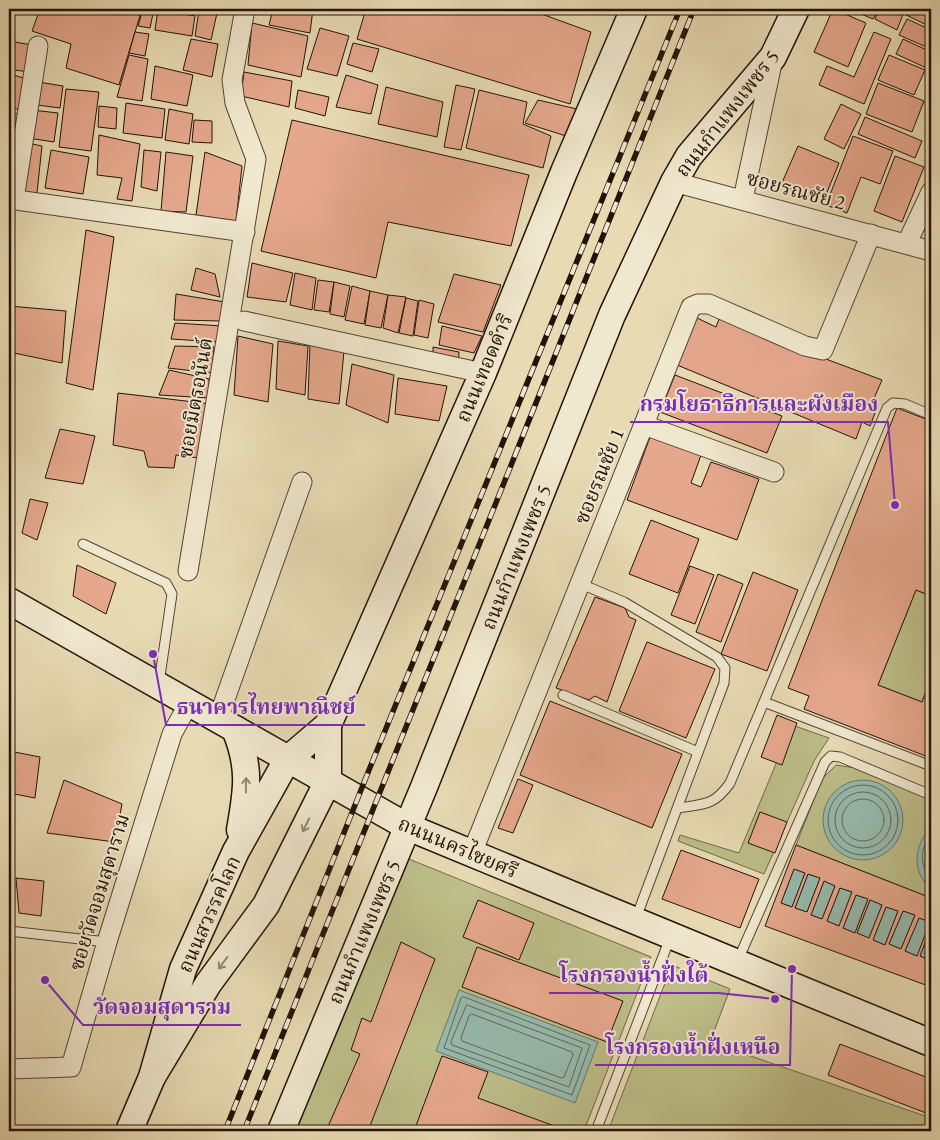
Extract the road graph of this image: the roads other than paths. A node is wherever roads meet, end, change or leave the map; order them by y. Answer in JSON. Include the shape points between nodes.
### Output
{"nodes":[{"id":1,"x":245,"y":9,"type":"edge"},
{"id":2,"x":634,"y":9,"type":"edge"},
{"id":3,"x":796,"y":9,"type":"edge"},
{"id":4,"x":38,"y":46,"type":"dead end"},
{"id":5,"x":773,"y":57,"type":"junction"},
{"id":6,"x":674,"y":182,"type":"junction"},
{"id":7,"x":931,"y":192,"type":"edge"},
{"id":8,"x":12,"y":199,"type":"edge"},
{"id":9,"x":743,"y":199,"type":"junction"},
{"id":10,"x":245,"y":232,"type":"junction"},
{"id":11,"x":871,"y":234,"type":"junction"},
{"id":12,"x":907,"y":244,"type":"junction"},
{"id":13,"x":931,"y":251,"type":"edge"},
{"id":14,"x":244,"y":321,"type":"dead end"},
{"id":15,"x":483,"y":373,"type":"junction"},
{"id":16,"x":931,"y":415,"type":"edge"},
{"id":17,"x":644,"y":425,"type":"junction"},
{"id":18,"x":774,"y":472,"type":"dead end"},
{"id":19,"x":302,"y":482,"type":"dead end"},
{"id":20,"x":83,"y":544,"type":"dead end"},
{"id":21,"x":188,"y":571,"type":"dead end"},
{"id":22,"x":581,"y":584,"type":"junction"},
{"id":23,"x":9,"y":602,"type":"edge"},
{"id":24,"x":158,"y":686,"type":"junction"},
{"id":25,"x":563,"y":696,"type":"dead end"},
{"id":26,"x":764,"y":702,"type":"junction"},
{"id":27,"x":189,"y":703,"type":"junction"},
{"id":28,"x":227,"y":724,"type":"junction"},
{"id":29,"x":328,"y":725,"type":"junction"},
{"id":30,"x":698,"y":752,"type":"junction"},
{"id":31,"x":287,"y":760,"type":"junction"},
{"id":32,"x":931,"y":766,"type":"edge"},
{"id":33,"x":328,"y":781,"type":"junction"},
{"id":34,"x":931,"y":795,"type":"edge"},
{"id":35,"x":678,"y":808,"type":"junction"},
{"id":36,"x":408,"y":827,"type":"junction"},
{"id":37,"x":236,"y":851,"type":"junction"},
{"id":38,"x":472,"y":853,"type":"junction"},
{"id":39,"x":636,"y":921,"type":"junction"},
{"id":40,"x":9,"y":931,"type":"edge"},
{"id":41,"x":672,"y":936,"type":"junction"},
{"id":42,"x":106,"y":942,"type":"junction"},
{"id":43,"x":737,"y":963,"type":"junction"},
{"id":44,"x":931,"y":1043,"type":"edge"},
{"id":45,"x":9,"y":1068,"type":"edge"},
{"id":46,"x":152,"y":1077,"type":"junction"},
{"id":47,"x":129,"y":1131,"type":"edge"},
{"id":48,"x":281,"y":1131,"type":"edge"},
{"id":49,"x":596,"y":1131,"type":"edge"}],
"edges":[{"from":1,"to":10,"type":"street","name":"ซอยมิตรอนันต์","via":[[232,80],[235,103],[256,159]]},
{"from":2,"to":15,"type":"street","name":"ถนนเทอดดำริ","via":[[561,178]]},
{"from":3,"to":5,"type":"street","name":"ถนนกำแพงเพชร 5"},
{"from":4,"to":8,"type":"street"},
{"from":5,"to":6,"type":"street","name":"ถนนกำแพงเพชร 5","via":[[704,136]]},
{"from":5,"to":9,"type":"street"},
{"from":6,"to":9,"type":"street","name":"ซอยรณชัย 2"},
{"from":6,"to":36,"type":"street","name":"ถนนกำแพงเพชร 5","via":[[612,315]]},
{"from":7,"to":12,"type":"street"},
{"from":8,"to":10,"type":"street"},
{"from":9,"to":11,"type":"street","name":"ซอยรณชัย 2"},
{"from":10,"to":21,"type":"street","name":"ซอยมิตรอนันต์"},
{"from":11,"to":12,"type":"street","name":"ซอยรณชัย 2"},
{"from":11,"to":17,"type":"street","name":"ซอยรณชัย 1","via":[[823,350],[805,346],[709,304],[691,308]]},
{"from":12,"to":13,"type":"street","name":"ซอยรณชัย 2"},
{"from":14,"to":15,"type":"street"},
{"from":15,"to":29,"type":"street","name":"ถนนเทอดดำริ"},
{"from":16,"to":26,"type":"lane","via":[[905,404],[893,403],[887,408]]},
{"from":17,"to":18,"type":"street"},
{"from":17,"to":22,"type":"street","name":"ซอยรณชัย 1"},
{"from":19,"to":28,"type":"street"},
{"from":20,"to":24,"type":"lane","via":[[166,583],[172,594]]},
{"from":22,"to":30,"type":"lane","via":[[624,602],[717,657],[725,668],[724,683]]},
{"from":22,"to":38,"type":"street","name":"ซอยรณชัย 1"},
{"from":23,"to":24,"type":"street","name":"ถนนนครไชยศรี"},
{"from":24,"to":27,"type":"street","name":"ถนนนครไชยศรี"},
{"from":25,"to":30,"type":"lane"},
{"from":26,"to":32,"type":"lane"},
{"from":26,"to":35,"type":"lane","via":[[721,796],[708,803]]},
{"from":27,"to":28,"type":"street","name":"ถนนนครไชยศรี"},
{"from":27,"to":42,"type":"street","name":"ซอยวัดจอมสุดาราม","via":[[172,734]]},
{"from":28,"to":31,"type":"street","name":"ถนนนครไชยศรี"},
{"from":37,"to":28,"type":"street","one_way":true,"via":[[247,770],[244,750]]},
{"from":29,"to":31,"type":"street","name":"ถนนเทอดดำริ"},
{"from":29,"to":33,"type":"street","name":"ถนนเทอดดำริ"},
{"from":30,"to":35,"type":"lane"},
{"from":31,"to":33,"type":"street","name":"ถนนนครไชยศรี"},
{"from":31,"to":37,"type":"street","name":"ถนนสวรรคโลก"},
{"from":33,"to":36,"type":"street","name":"ถนนนครไชยศรี"},
{"from":33,"to":46,"type":"street","name":"ถนนสวรรคโลก","one_way":true,"via":[[266,905],[208,984]]},
{"from":34,"to":43,"type":"lane","via":[[840,757],[830,756]]},
{"from":35,"to":39,"type":"lane"},
{"from":36,"to":38,"type":"street","name":"ถนนนครไชยศรี"},
{"from":36,"to":48,"type":"street","name":"ถนนกำแพงเพชร 5"},
{"from":37,"to":46,"type":"street","name":"ถนนสวรรคโลก","via":[[183,969]]},
{"from":38,"to":39,"type":"street","name":"ถนนนครไชยศรี"},
{"from":39,"to":41,"type":"street","name":"ถนนนครไชยศรี"},
{"from":40,"to":42,"type":"lane"},
{"from":41,"to":43,"type":"street","name":"ถนนนครไชยศรี"},
{"from":41,"to":49,"type":"lane"},
{"from":42,"to":45,"type":"street","name":"ซอยวัดจอมสุดาราม","via":[[72,1067]]},
{"from":43,"to":44,"type":"street","name":"ถนนนครไชยศรี"},
{"from":46,"to":47,"type":"street","name":"ถนนสวรรคโลก"}]}
